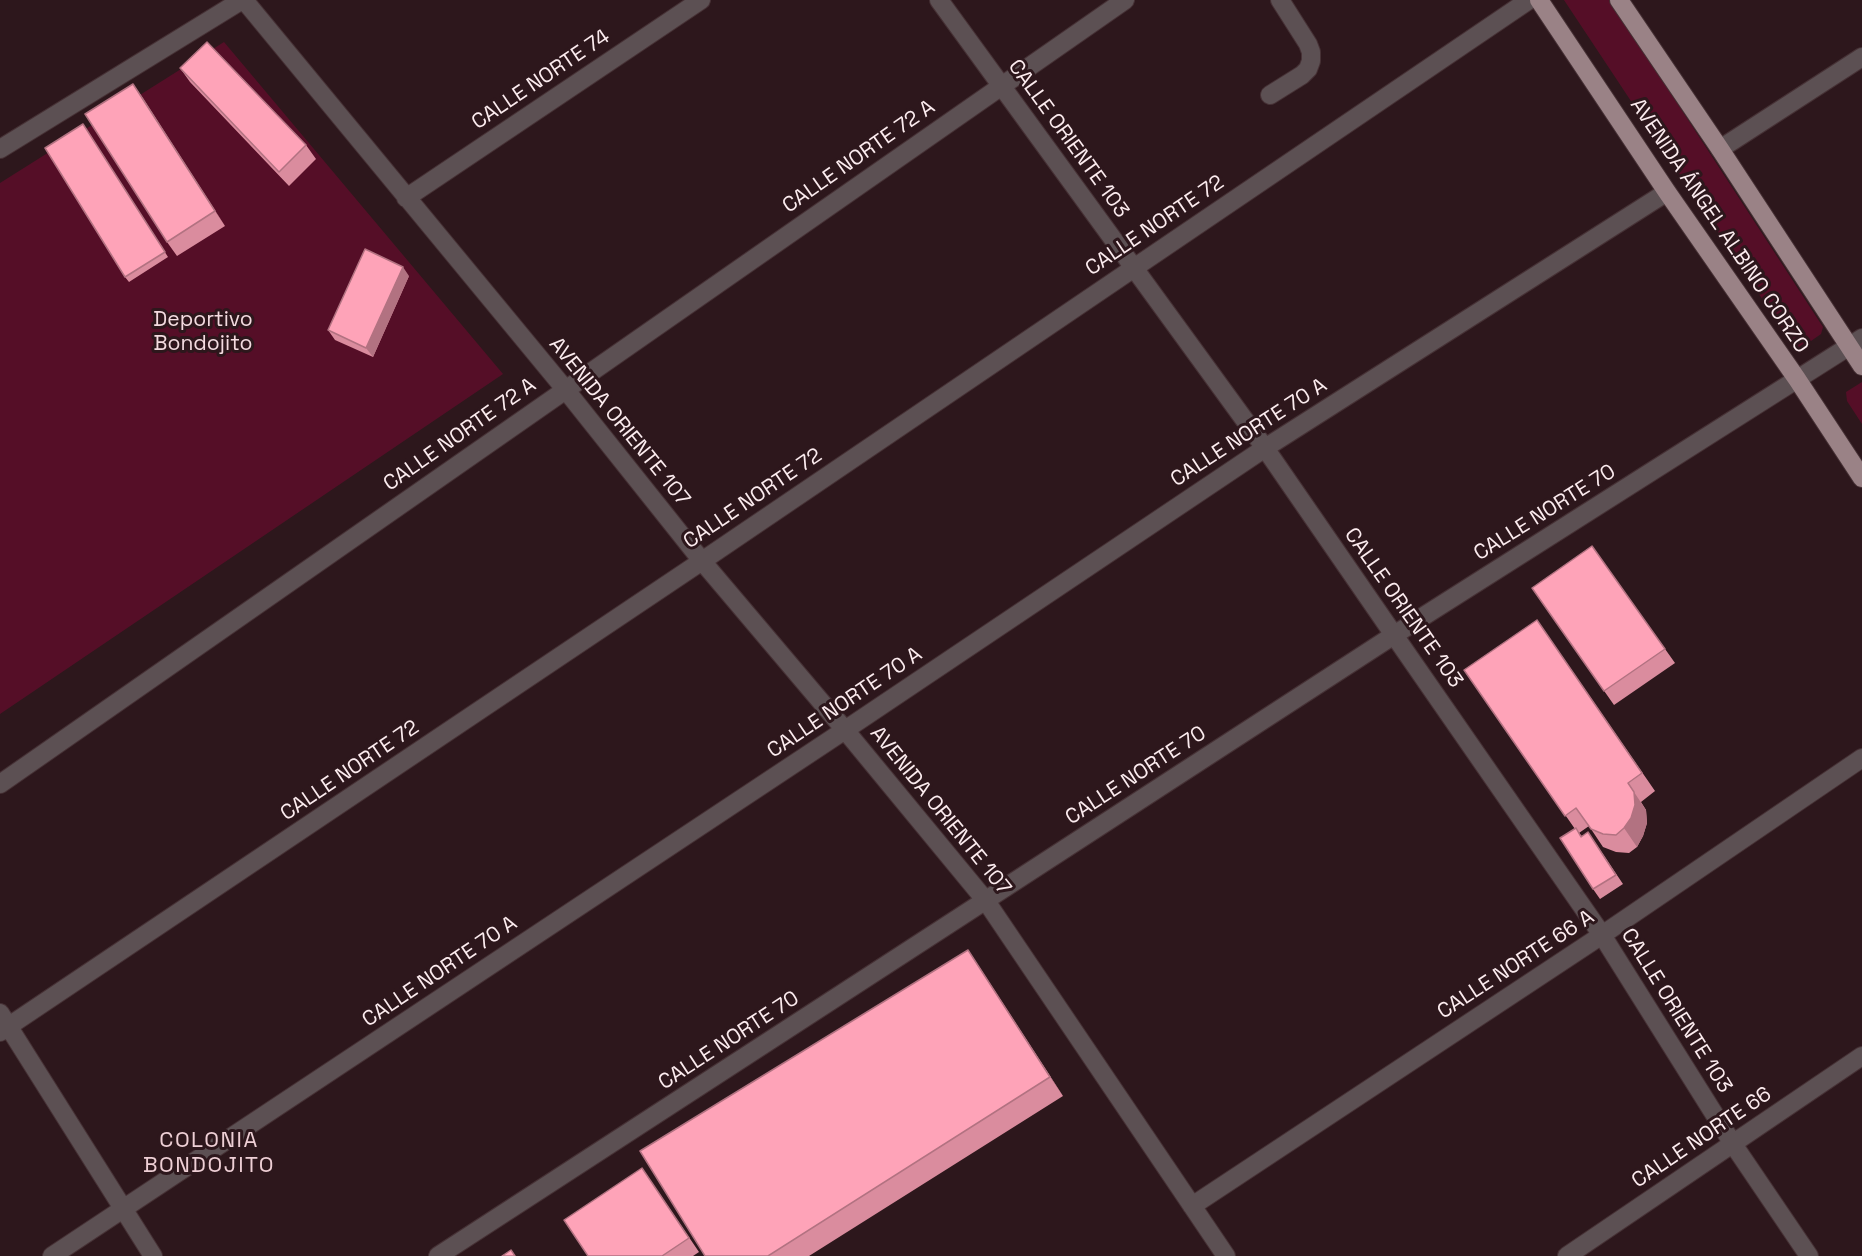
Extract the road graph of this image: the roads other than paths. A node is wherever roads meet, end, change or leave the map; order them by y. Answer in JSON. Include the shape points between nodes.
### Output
{"nodes":[{"id":1,"x":243,"y":0,"type":"edge"},
{"id":2,"x":700,"y":0,"type":"edge"},
{"id":3,"x":939,"y":0,"type":"edge"},
{"id":4,"x":1125,"y":0,"type":"edge"},
{"id":5,"x":1280,"y":0,"type":"edge"},
{"id":6,"x":1528,"y":0,"type":"edge"},
{"id":7,"x":1539,"y":0,"type":"edge"},
{"id":8,"x":1619,"y":0,"type":"edge"},
{"id":9,"x":1862,"y":57,"type":"edge"},
{"id":10,"x":1001,"y":85,"type":"junction"},
{"id":11,"x":1270,"y":96,"type":"dead end"},
{"id":12,"x":0,"y":149,"type":"edge"},
{"id":13,"x":1720,"y":149,"type":"junction"},
{"id":14,"x":1667,"y":192,"type":"junction"},
{"id":15,"x":406,"y":198,"type":"junction"},
{"id":16,"x":1134,"y":267,"type":"junction"},
{"id":17,"x":1855,"y":342,"type":"edge"},
{"id":18,"x":1862,"y":366,"type":"edge"},
{"id":19,"x":1797,"y":380,"type":"junction"},
{"id":20,"x":565,"y":389,"type":"junction"},
{"id":21,"x":1265,"y":448,"type":"junction"},
{"id":22,"x":1862,"y":478,"type":"edge"},
{"id":23,"x":702,"y":561,"type":"junction"},
{"id":24,"x":1395,"y":635,"type":"junction"},
{"id":25,"x":845,"y":730,"type":"junction"},
{"id":26,"x":1862,"y":758,"type":"edge"},
{"id":27,"x":0,"y":784,"type":"edge"},
{"id":28,"x":986,"y":901,"type":"junction"},
{"id":29,"x":1602,"y":935,"type":"junction"},
{"id":30,"x":3,"y":1024,"type":"edge"},
{"id":31,"x":1862,"y":1056,"type":"edge"},
{"id":32,"x":1733,"y":1144,"type":"junction"},
{"id":33,"x":1192,"y":1206,"type":"junction"},
{"id":34,"x":124,"y":1208,"type":"junction"},
{"id":35,"x":51,"y":1256,"type":"edge"},
{"id":36,"x":153,"y":1256,"type":"edge"},
{"id":37,"x":438,"y":1256,"type":"edge"},
{"id":38,"x":1226,"y":1256,"type":"edge"},
{"id":39,"x":1567,"y":1256,"type":"edge"},
{"id":40,"x":1809,"y":1256,"type":"edge"}],
"edges":[{"from":1,"to":12,"type":"street"},
{"from":1,"to":15,"type":"street","name":"AVENIDA ORIENTE 107"},
{"from":2,"to":15,"type":"street","name":"CALLE NORTE 74"},
{"from":3,"to":10,"type":"street","name":"CALLE ORIENTE 103"},
{"from":4,"to":10,"type":"street","name":"CALLE NORTE 72 A"},
{"from":5,"to":11,"type":"street","via":[[1308,44],[1311,61],[1302,75]]},
{"from":6,"to":16,"type":"street","name":"CALLE NORTE 72"},
{"from":7,"to":14,"type":"main road","name":"AVENIDA ÁNGEL ALBINO CORZO"},
{"from":8,"to":13,"type":"main road","name":"AVENIDA ÁNGEL ALBINO CORZO"},
{"from":9,"to":13,"type":"street"},
{"from":10,"to":16,"type":"street","name":"CALLE ORIENTE 103"},
{"from":10,"to":20,"type":"street","name":"CALLE NORTE 72 A"},
{"from":13,"to":17,"type":"main road","name":"AVENIDA ÁNGEL ALBINO CORZO"},
{"from":14,"to":19,"type":"main road","name":"AVENIDA ÁNGEL ALBINO CORZO"},
{"from":14,"to":21,"type":"street","name":"CALLE NORTE 70 A"},
{"from":15,"to":20,"type":"street","name":"AVENIDA ORIENTE 107"},
{"from":16,"to":21,"type":"street","name":"CALLE ORIENTE 103"},
{"from":16,"to":23,"type":"street","name":"CALLE NORTE 72"},
{"from":17,"to":18,"type":"main road","name":"AVENIDA ÁNGEL ALBINO CORZO"},
{"from":17,"to":19,"type":"street","name":"CALLE NORTE 70"},
{"from":19,"to":22,"type":"main road","name":"AVENIDA ÁNGEL ALBINO CORZO"},
{"from":19,"to":24,"type":"street","name":"CALLE NORTE 70"},
{"from":20,"to":23,"type":"street","name":"AVENIDA ORIENTE 107"},
{"from":20,"to":27,"type":"street","name":"CALLE NORTE 72 A"},
{"from":21,"to":24,"type":"street","name":"CALLE ORIENTE 103"},
{"from":21,"to":25,"type":"street","name":"CALLE NORTE 70 A"},
{"from":23,"to":25,"type":"street","name":"AVENIDA ORIENTE 107"},
{"from":23,"to":30,"type":"street","name":"CALLE NORTE 72"},
{"from":24,"to":28,"type":"street","name":"CALLE NORTE 70"},
{"from":24,"to":29,"type":"street","name":"CALLE ORIENTE 103"},
{"from":25,"to":28,"type":"street","name":"AVENIDA ORIENTE 107"},
{"from":25,"to":34,"type":"street","name":"CALLE NORTE 70 A"},
{"from":26,"to":29,"type":"street","name":"CALLE NORTE 66 A"},
{"from":28,"to":33,"type":"street","name":"AVENIDA ORIENTE 107"},
{"from":28,"to":37,"type":"street","name":"CALLE NORTE 70"},
{"from":29,"to":32,"type":"street","name":"CALLE ORIENTE 103"},
{"from":29,"to":33,"type":"street","name":"CALLE NORTE 66 A"},
{"from":30,"to":34,"type":"street"},
{"from":31,"to":32,"type":"street","name":"CALLE NORTE 66"},
{"from":32,"to":39,"type":"street","name":"CALLE NORTE 66"},
{"from":32,"to":40,"type":"street","name":"CALLE ORIENTE 103"},
{"from":33,"to":38,"type":"street","name":"AVENIDA ORIENTE 107"},
{"from":34,"to":35,"type":"street","name":"CALLE NORTE 70 A"},
{"from":34,"to":36,"type":"street"}]}
